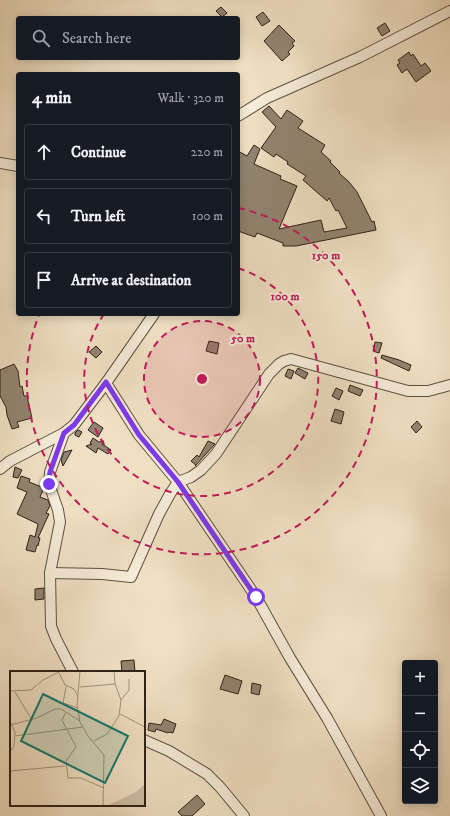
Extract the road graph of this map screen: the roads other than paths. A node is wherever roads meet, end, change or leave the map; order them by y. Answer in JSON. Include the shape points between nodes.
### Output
{"nodes":[{"id":1,"x":450,"y":11,"type":"edge"},
{"id":2,"x":240,"y":115,"type":"edge"},
{"id":3,"x":0,"y":163,"type":"edge"},
{"id":4,"x":16,"y":166,"type":"edge"},
{"id":5,"x":153,"y":316,"type":"edge"},
{"id":6,"x":106,"y":382,"type":"junction"},
{"id":7,"x":450,"y":385,"type":"edge"},
{"id":8,"x":64,"y":433,"type":"junction"},
{"id":9,"x":0,"y":469,"type":"edge"},
{"id":10,"x":178,"y":482,"type":"junction"},
{"id":11,"x":50,"y":573,"type":"junction"},
{"id":12,"x":72,"y":671,"type":"edge"},
{"id":13,"x":145,"y":740,"type":"edge"},
{"id":14,"x":241,"y":814,"type":"edge"},
{"id":15,"x":381,"y":816,"type":"edge"}],
"edges":[{"from":1,"to":2,"type":"street","via":[[360,57],[267,98]]},
{"from":3,"to":4,"type":"street"},
{"from":5,"to":6,"type":"street"},
{"from":6,"to":8,"type":"street","via":[[74,425]]},
{"from":6,"to":10,"type":"street","via":[[139,435]]},
{"from":7,"to":10,"type":"street","via":[[428,391],[408,391],[284,360],[269,374],[216,454],[201,470]]},
{"from":8,"to":9,"type":"street","via":[[10,461]]},
{"from":8,"to":11,"type":"street","via":[[50,472],[49,484],[60,522]]},
{"from":10,"to":11,"type":"street","via":[[159,514],[131,577]]},
{"from":10,"to":15,"type":"street","via":[[256,597]]},
{"from":11,"to":12,"type":"street","via":[[51,626]]},
{"from":13,"to":14,"type":"street","via":[[169,751],[207,774]]}]}
